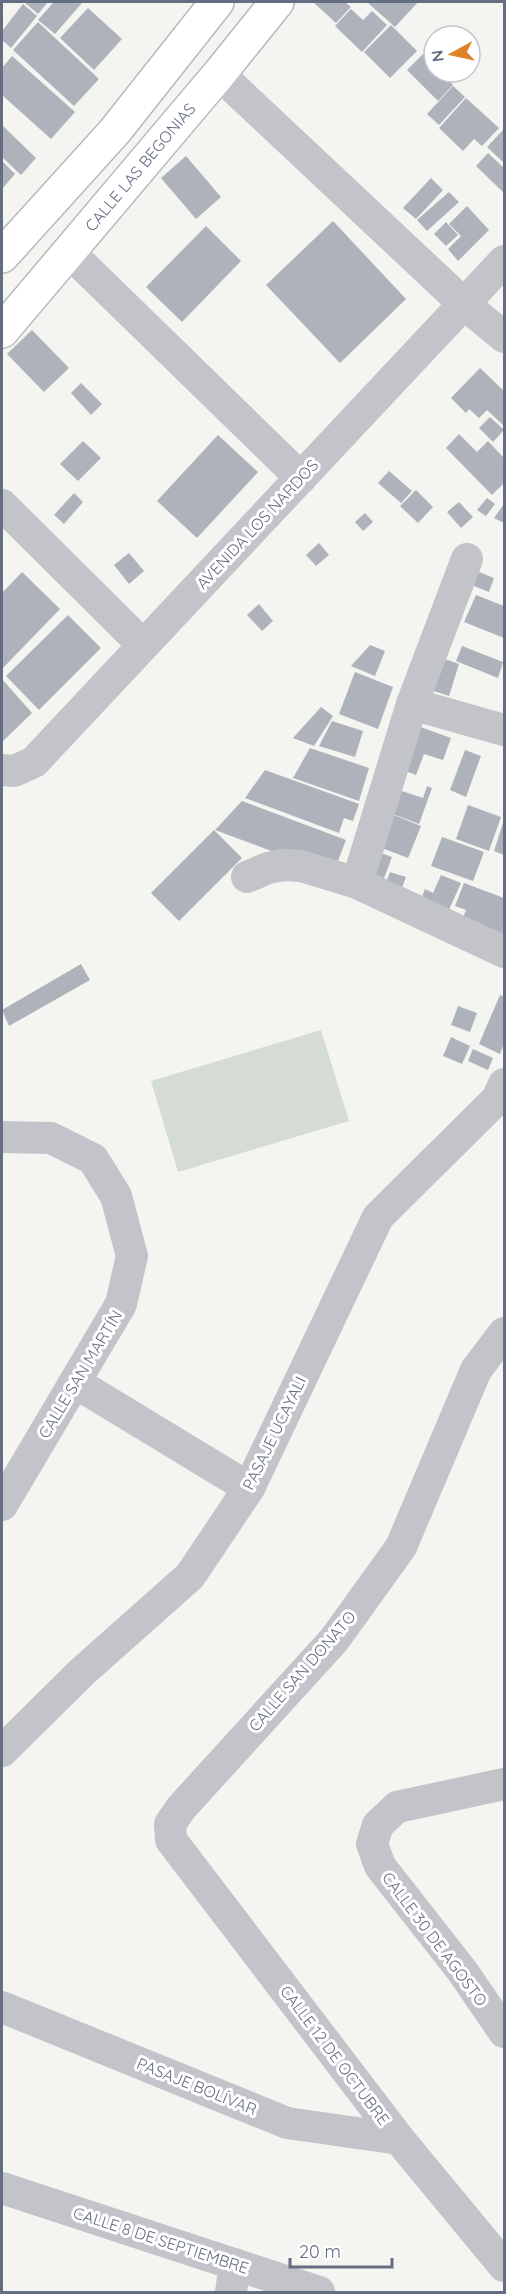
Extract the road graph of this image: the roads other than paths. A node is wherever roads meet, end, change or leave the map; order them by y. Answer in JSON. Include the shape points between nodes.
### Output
{"nodes":[{"id":1,"x":217,"y":2,"type":"edge"},
{"id":2,"x":263,"y":6,"type":"edge"},
{"id":3,"x":219,"y":74,"type":"junction"},
{"id":4,"x":69,"y":252,"type":"junction"},
{"id":5,"x":2,"y":256,"type":"edge"},
{"id":6,"x":504,"y":261,"type":"edge"},
{"id":7,"x":464,"y":304,"type":"junction"},
{"id":8,"x":2,"y":331,"type":"edge"},
{"id":9,"x":504,"y":337,"type":"edge"},
{"id":10,"x":301,"y":478,"type":"junction"},
{"id":11,"x":2,"y":505,"type":"edge"},
{"id":12,"x":467,"y":559,"type":"dead end"},
{"id":13,"x":143,"y":645,"type":"junction"},
{"id":14,"x":412,"y":704,"type":"junction"},
{"id":15,"x":504,"y":730,"type":"edge"},
{"id":16,"x":2,"y":770,"type":"edge"},
{"id":17,"x":247,"y":877,"type":"dead end"},
{"id":18,"x":357,"y":883,"type":"junction"},
{"id":19,"x":504,"y":952,"type":"edge"},
{"id":20,"x":504,"y":1084,"type":"edge"},
{"id":21,"x":2,"y":1137,"type":"edge"},
{"id":22,"x":504,"y":1333,"type":"edge"},
{"id":23,"x":76,"y":1383,"type":"junction"},
{"id":24,"x":249,"y":1488,"type":"junction"},
{"id":25,"x":2,"y":1504,"type":"edge"},
{"id":26,"x":2,"y":1751,"type":"edge"},
{"id":27,"x":504,"y":1784,"type":"edge"},
{"id":28,"x":171,"y":1840,"type":"joint"},
{"id":29,"x":2,"y":2007,"type":"edge"},
{"id":30,"x":504,"y":2032,"type":"edge"},
{"id":31,"x":399,"y":2139,"type":"junction"},
{"id":32,"x":2,"y":2188,"type":"edge"},
{"id":33,"x":504,"y":2266,"type":"edge"},
{"id":34,"x":233,"y":2278,"type":"edge"},
{"id":35,"x":319,"y":2292,"type":"edge"}],
"edges":[{"from":1,"to":5,"type":"street","via":[[115,131]]},
{"from":2,"to":3,"type":"street","name":"CALLE LAS BEGONIAS"},
{"from":3,"to":4,"type":"street","name":"CALLE LAS BEGONIAS"},
{"from":3,"to":7,"type":"street"},
{"from":4,"to":8,"type":"street","name":"CALLE LAS BEGONIAS"},
{"from":4,"to":10,"type":"street"},
{"from":6,"to":7,"type":"street","name":"AVENIDA LOS NARDOS"},
{"from":7,"to":9,"type":"street"},
{"from":7,"to":10,"type":"street","name":"AVENIDA LOS NARDOS"},
{"from":10,"to":13,"type":"street","name":"AVENIDA LOS NARDOS"},
{"from":11,"to":13,"type":"street"},
{"from":12,"to":14,"type":"street"},
{"from":13,"to":16,"type":"street","name":"AVENIDA LOS NARDOS","via":[[34,762],[14,771]]},
{"from":14,"to":15,"type":"street"},
{"from":14,"to":18,"type":"street"},
{"from":17,"to":18,"type":"street","via":[[284,865],[301,866]]},
{"from":18,"to":19,"type":"street"},
{"from":20,"to":24,"type":"street","name":"PASAJE UCAYALI","via":[[497,1099],[378,1217]]},
{"from":21,"to":23,"type":"street","name":"CALLE SAN MARTÍN","via":[[51,1138],[93,1159],[116,1196],[132,1256],[121,1304]]},
{"from":22,"to":28,"type":"street","name":"CALLE SAN DONATO","via":[[476,1370],[401,1547],[334,1640],[181,1808],[170,1824]]},
{"from":23,"to":24,"type":"street"},
{"from":23,"to":25,"type":"street","name":"CALLE SAN MARTÍN"},
{"from":24,"to":26,"type":"street","name":"PASAJE UCAYALI","via":[[190,1576],[82,1672]]},
{"from":27,"to":30,"type":"street","name":"CALLE 30 DE AGOSTO","via":[[397,1807],[378,1825],[372,1844],[380,1866],[463,1972]]},
{"from":28,"to":31,"type":"street","name":"CALLE 12 DE OCTUBRE"},
{"from":29,"to":31,"type":"street","name":"PASAJE BOLÍVAR","via":[[287,2123]]},
{"from":31,"to":33,"type":"street","name":"CALLE 12 DE OCTUBRE"},
{"from":32,"to":34,"type":"street","name":"CALLE 8 DE SEPTIEMBRE"},
{"from":34,"to":35,"type":"street","name":"CALLE 8 DE SEPTIEMBRE"}]}
